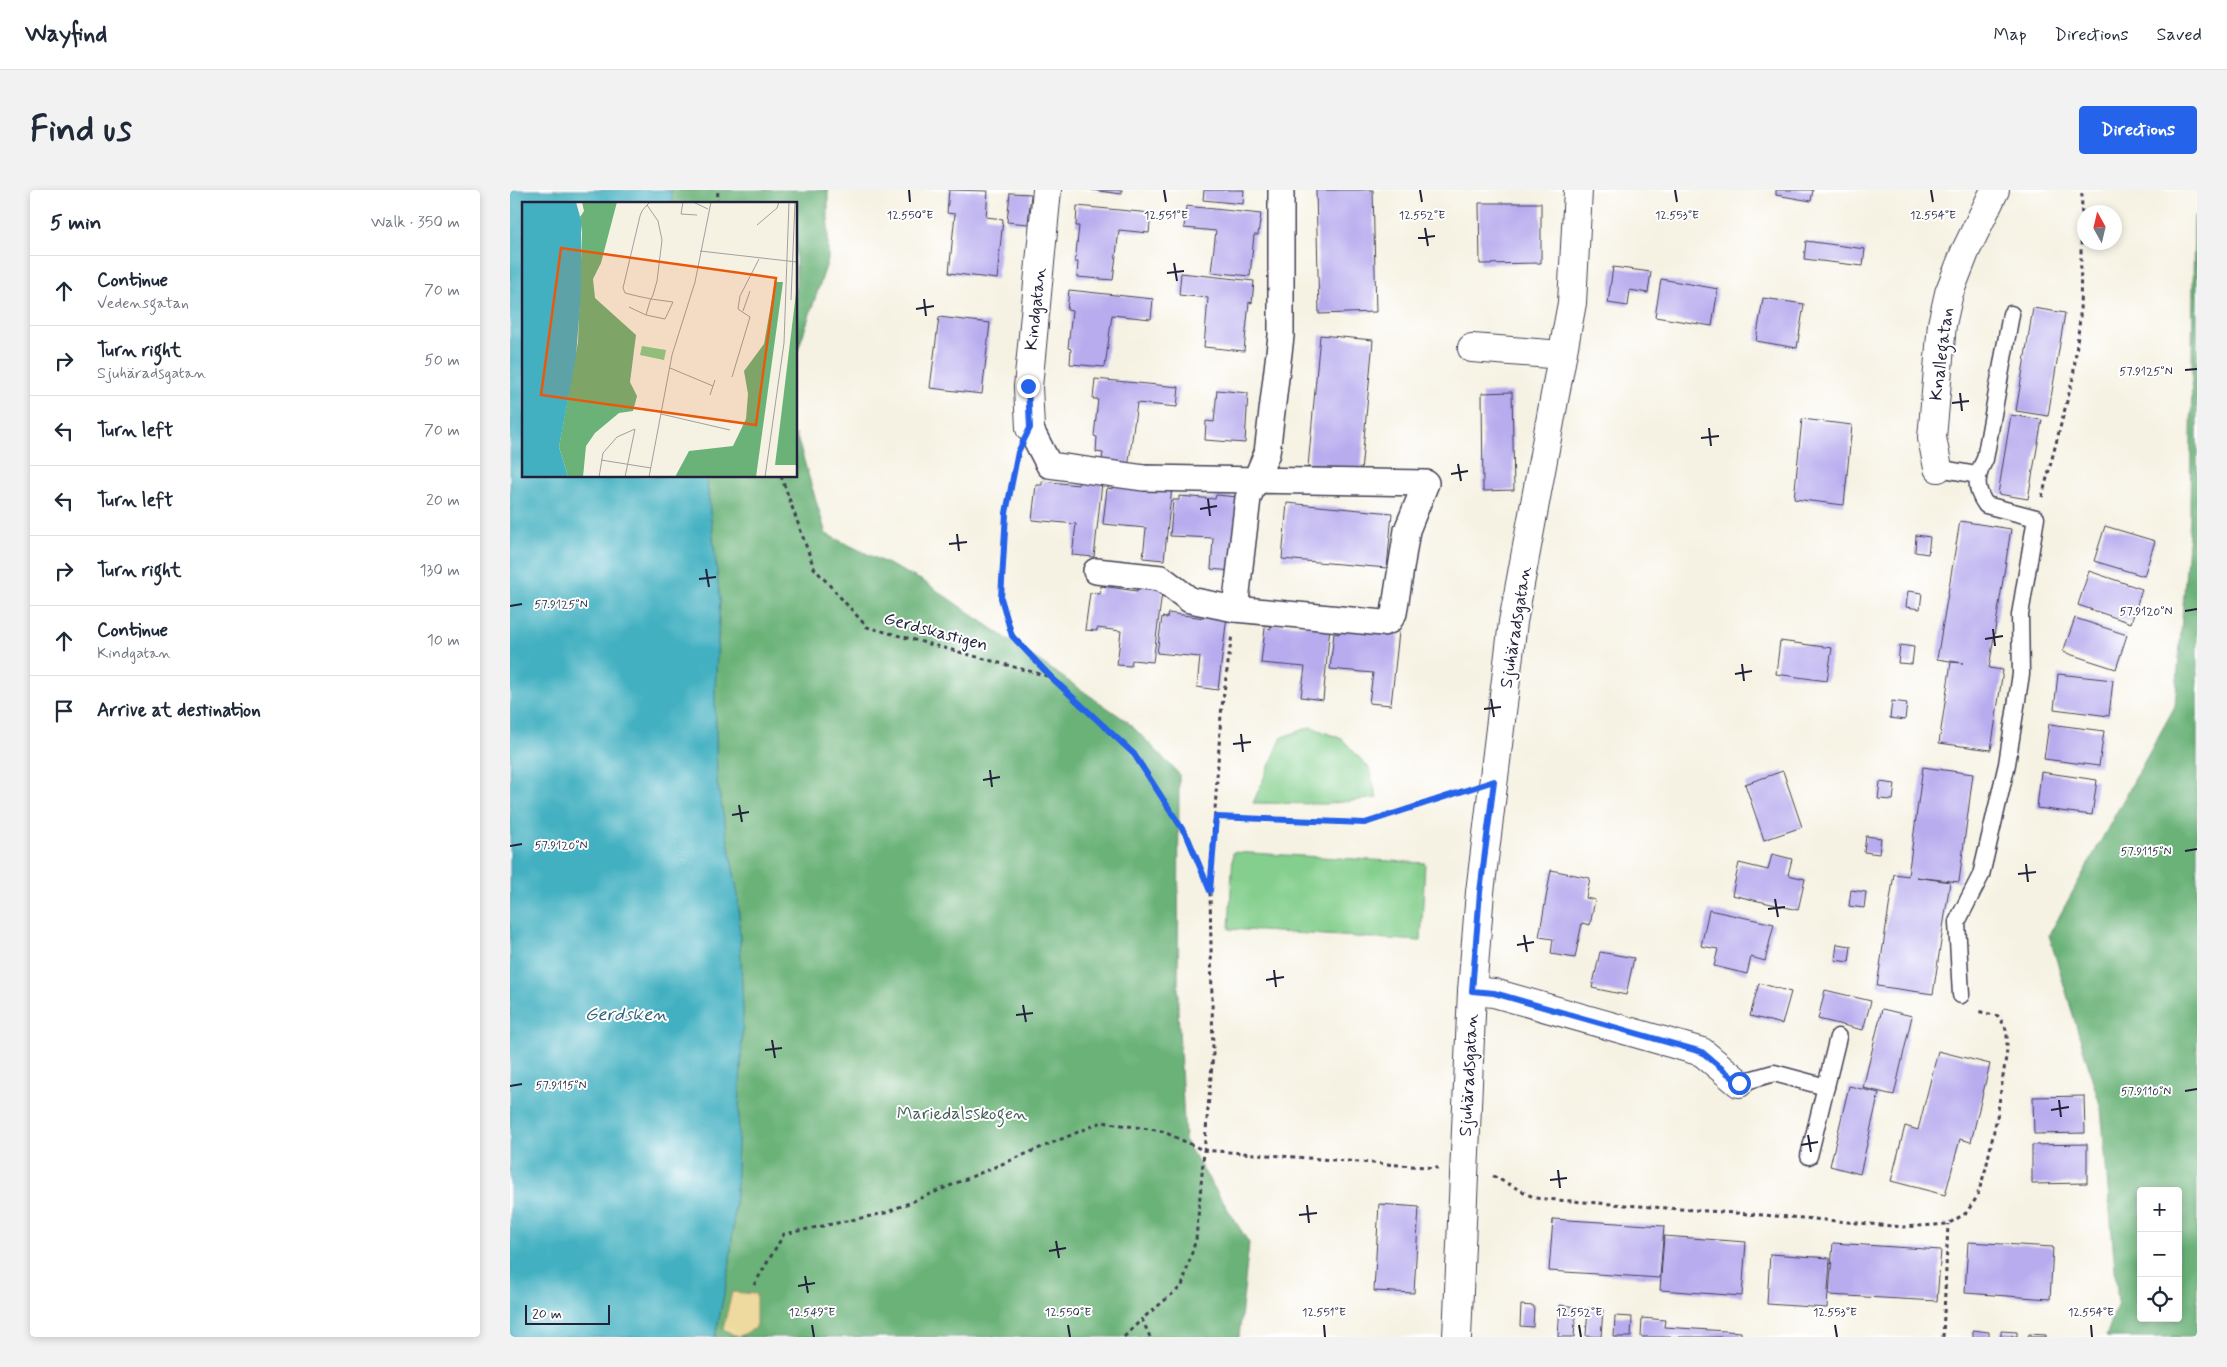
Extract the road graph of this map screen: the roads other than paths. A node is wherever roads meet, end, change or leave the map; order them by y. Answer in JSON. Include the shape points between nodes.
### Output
{"nodes":[{"id":1,"x":1047,"y":190,"type":"edge"},
{"id":2,"x":1281,"y":190,"type":"edge"},
{"id":3,"x":1578,"y":190,"type":"edge"},
{"id":4,"x":1995,"y":190,"type":"edge"},
{"id":5,"x":2010,"y":314,"type":"dead end"},
{"id":6,"x":1472,"y":348,"type":"dead end"},
{"id":7,"x":1562,"y":355,"type":"junction"},
{"id":8,"x":1030,"y":428,"type":"joint"},
{"id":9,"x":1938,"y":468,"type":"joint"},
{"id":10,"x":1977,"y":474,"type":"junction"},
{"id":11,"x":1254,"y":480,"type":"junction"},
{"id":12,"x":1096,"y":572,"type":"dead end"},
{"id":13,"x":1235,"y":609,"type":"junction"},
{"id":14,"x":1472,"y":991,"type":"junction"},
{"id":15,"x":1961,"y":995,"type":"dead end"},
{"id":16,"x":1838,"y":1037,"type":"dead end"},
{"id":17,"x":1739,"y":1083,"type":"joint"},
{"id":18,"x":1826,"y":1087,"type":"junction"},
{"id":19,"x":1809,"y":1156,"type":"dead end"},
{"id":20,"x":1457,"y":1337,"type":"edge"}],
"edges":[{"from":1,"to":8,"type":"street","name":"Kindgatan","via":[[1028,386]]},
{"from":2,"to":11,"type":"street","via":[[1281,336],[1267,453]]},
{"from":3,"to":7,"type":"street","name":"Sjuhäradsgatan","via":[[1572,303]]},
{"from":4,"to":9,"type":"street","name":"Knallegatan","via":[[1965,252],[1949,293],[1942,324],[1932,438]]},
{"from":5,"to":10,"type":"lane","via":[[1985,459]]},
{"from":6,"to":7,"type":"street"},
{"from":7,"to":14,"type":"street","name":"Sjuhäradsgatan","via":[[1513,622],[1480,892]]},
{"from":8,"to":11,"type":"street","via":[[1049,465],[1144,478]]},
{"from":9,"to":10,"type":"lane"},
{"from":10,"to":15,"type":"lane","via":[[1980,496],[1986,505],[2036,518],[2020,615],[2021,674],[2007,764],[1980,875],[1957,922]]},
{"from":11,"to":13,"type":"street","via":[[1248,498]]},
{"from":11,"to":13,"type":"street","via":[[1426,483],[1407,530],[1394,613],[1389,620],[1382,623]]},
{"from":12,"to":13,"type":"street","via":[[1161,578],[1190,600]]},
{"from":14,"to":17,"type":"street","via":[[1494,993],[1702,1052]]},
{"from":14,"to":20,"type":"street","name":"Sjuhäradsgatan"},
{"from":16,"to":18,"type":"lane"},
{"from":17,"to":18,"type":"lane","via":[[1774,1073]]},
{"from":18,"to":19,"type":"lane"}]}
